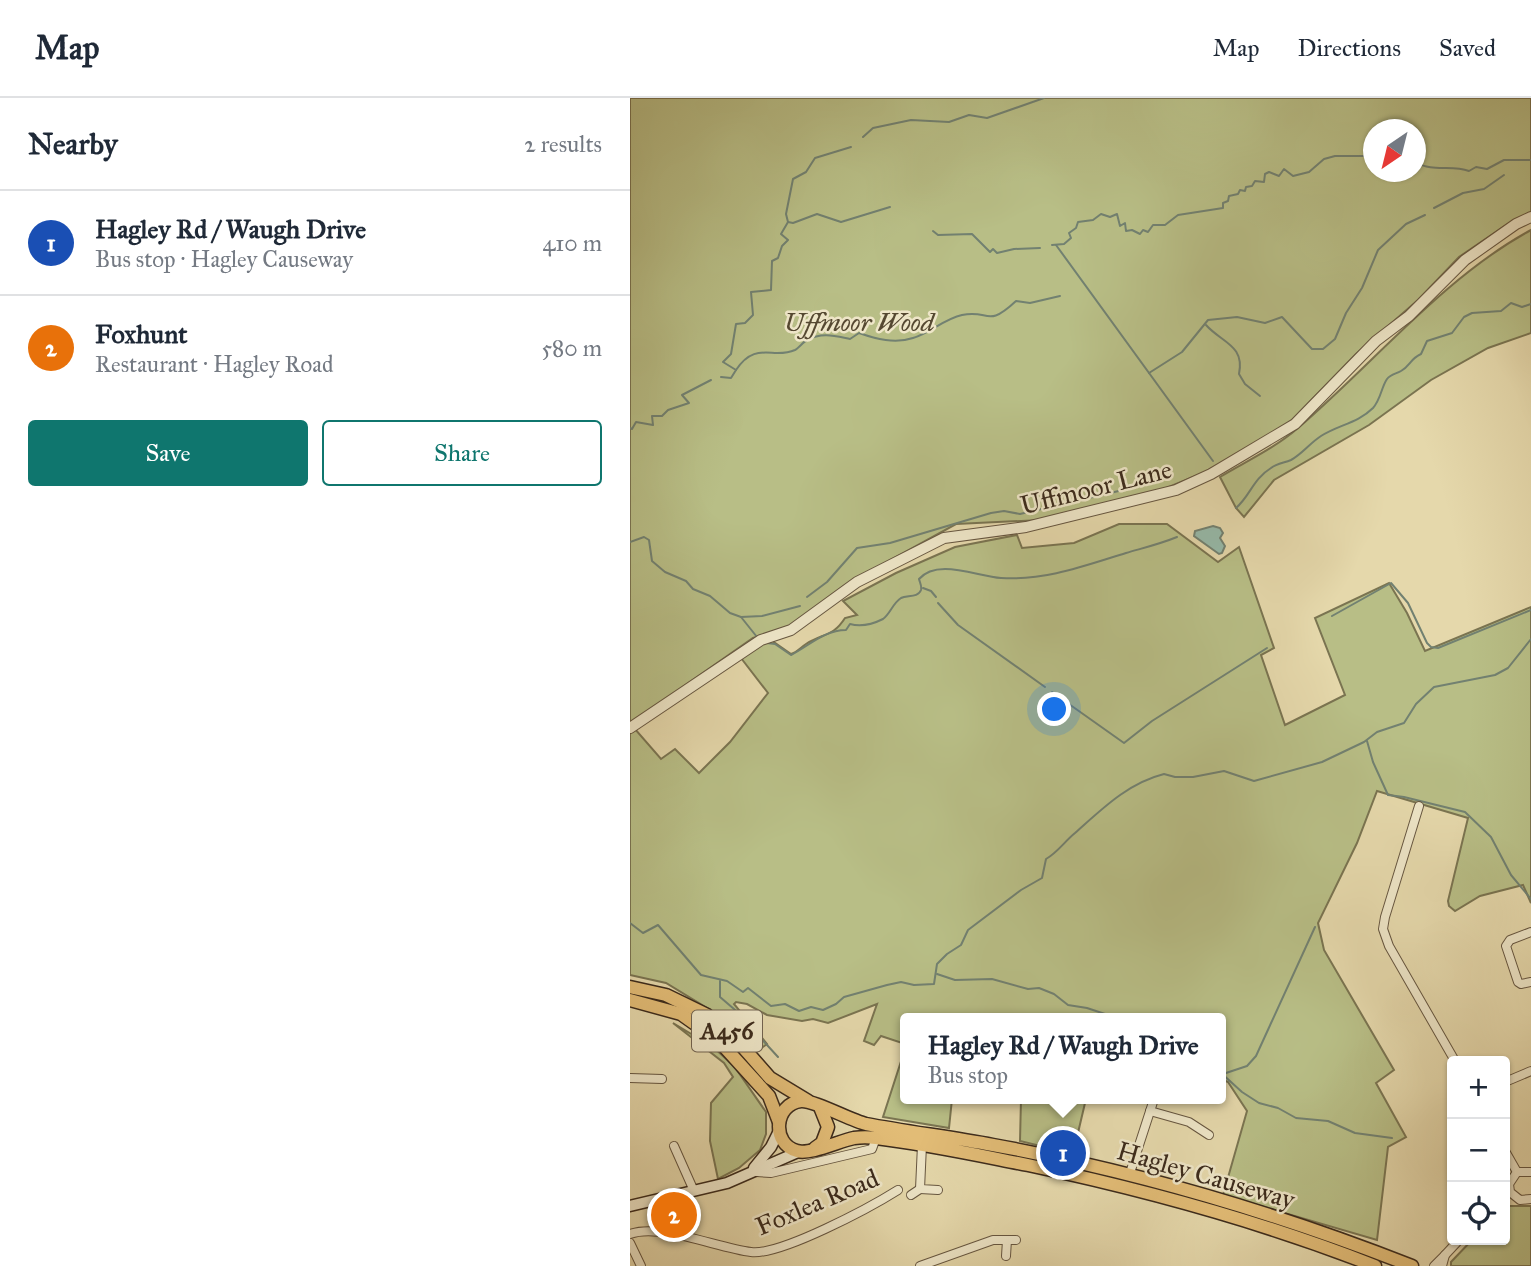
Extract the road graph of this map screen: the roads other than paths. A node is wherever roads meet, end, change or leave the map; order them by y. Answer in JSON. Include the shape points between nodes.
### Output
{"nodes":[{"id":1,"x":1531,"y":217,"type":"edge"},
{"id":2,"x":630,"y":728,"type":"edge"},
{"id":3,"x":1419,"y":806,"type":"dead end"},
{"id":4,"x":1531,"y":932,"type":"edge"},
{"id":5,"x":1531,"y":982,"type":"edge"},
{"id":6,"x":630,"y":987,"type":"edge"},
{"id":7,"x":630,"y":1000,"type":"edge"},
{"id":8,"x":1452,"y":1056,"type":"edge"},
{"id":9,"x":1531,"y":1071,"type":"edge"},
{"id":10,"x":630,"y":1078,"type":"edge"},
{"id":11,"x":662,"y":1080,"type":"dead end"},
{"id":12,"x":1510,"y":1080,"type":"edge"},
{"id":13,"x":814,"y":1104,"type":"junction"},
{"id":14,"x":1152,"y":1104,"type":"edge"},
{"id":15,"x":1150,"y":1111,"type":"junction"},
{"id":16,"x":779,"y":1127,"type":"junction"},
{"id":17,"x":1209,"y":1135,"type":"dead end"},
{"id":18,"x":876,"y":1138,"type":"junction"},
{"id":19,"x":922,"y":1144,"type":"junction"},
{"id":20,"x":674,"y":1146,"type":"dead end"},
{"id":21,"x":815,"y":1149,"type":"junction"},
{"id":22,"x":798,"y":1152,"type":"junction"},
{"id":23,"x":1510,"y":1160,"type":"edge"},
{"id":24,"x":751,"y":1171,"type":"junction"},
{"id":25,"x":1517,"y":1172,"type":"junction"},
{"id":26,"x":1531,"y":1172,"type":"edge"},
{"id":27,"x":1129,"y":1176,"type":"junction"},
{"id":28,"x":1510,"y":1182,"type":"edge"},
{"id":29,"x":920,"y":1189,"type":"junction"},
{"id":30,"x":898,"y":1190,"type":"dead end"},
{"id":31,"x":939,"y":1190,"type":"dead end"},
{"id":32,"x":694,"y":1191,"type":"junction"},
{"id":33,"x":911,"y":1195,"type":"dead end"},
{"id":34,"x":1510,"y":1198,"type":"edge"},
{"id":35,"x":1531,"y":1199,"type":"edge"},
{"id":36,"x":630,"y":1206,"type":"edge"},
{"id":37,"x":630,"y":1234,"type":"edge"},
{"id":38,"x":630,"y":1243,"type":"edge"},
{"id":39,"x":1454,"y":1245,"type":"edge"},
{"id":40,"x":1444,"y":1255,"type":"junction"},
{"id":41,"x":1006,"y":1256,"type":"dead end"},
{"id":42,"x":642,"y":1266,"type":"edge"},
{"id":43,"x":920,"y":1266,"type":"edge"},
{"id":44,"x":1375,"y":1266,"type":"edge"},
{"id":45,"x":1412,"y":1266,"type":"edge"},
{"id":46,"x":1434,"y":1266,"type":"edge"},
{"id":47,"x":1443,"y":1266,"type":"edge"}],
"edges":[{"from":1,"to":2,"type":"street","name":"Uffmoor Lane","via":[[1465,260],[1295,424],[1211,474],[1176,490],[1026,527],[944,538],[857,582],[791,630],[761,640]]},
{"from":3,"to":8,"type":"street","via":[[1383,929]]},
{"from":4,"to":5,"type":"street","via":[[1506,946],[1518,982]]},
{"from":6,"to":13,"type":"highway","number":"A456","via":[[666,995],[707,1015],[770,1078]]},
{"from":7,"to":16,"type":"highway","number":"A456","via":[[681,1014],[719,1041],[769,1096]]},
{"from":9,"to":12,"type":"street"},
{"from":10,"to":11,"type":"street"},
{"from":13,"to":16,"type":"highway","via":[[790,1104]]},
{"from":13,"to":21,"type":"highway","via":[[828,1127]]},
{"from":13,"to":27,"type":"highway","name":"Hagley Causeway","number":"A456","via":[[866,1124],[993,1145]]},
{"from":14,"to":15,"type":"street"},
{"from":15,"to":17,"type":"street","via":[[1189,1122]]},
{"from":15,"to":27,"type":"street"},
{"from":16,"to":22,"type":"highway","number":"A456","via":[[788,1148]]},
{"from":16,"to":24,"type":"main road","via":[[771,1147]]},
{"from":18,"to":19,"type":"highway","name":"Hagley Causeway"},
{"from":18,"to":21,"type":"highway","name":"Hagley Causeway"},
{"from":18,"to":24,"type":"street","via":[[872,1149],[771,1173]]},
{"from":19,"to":29,"type":"street"},
{"from":19,"to":44,"type":"highway","name":"Hagley Causeway","via":[[1177,1201]]},
{"from":20,"to":32,"type":"street"},
{"from":21,"to":22,"type":"highway"},
{"from":22,"to":24,"type":"main road"},
{"from":23,"to":25,"type":"street"},
{"from":24,"to":32,"type":"main road"},
{"from":25,"to":26,"type":"street"},
{"from":25,"to":28,"type":"street"},
{"from":27,"to":45,"type":"highway","name":"Hagley Causeway","number":"A456","via":[[1259,1211]]},
{"from":29,"to":31,"type":"street"},
{"from":29,"to":33,"type":"street"},
{"from":30,"to":37,"type":"street","name":"Foxlea Road","via":[[862,1212],[771,1250],[753,1253],[653,1231]]},
{"from":32,"to":36,"type":"main road"},
{"from":34,"to":35,"type":"street"},
{"from":38,"to":42,"type":"street"},
{"from":39,"to":40,"type":"street"},
{"from":40,"to":46,"type":"street"},
{"from":40,"to":47,"type":"street"},
{"from":41,"to":43,"type":"street","via":[[1011,1240],[993,1240]]}]}
